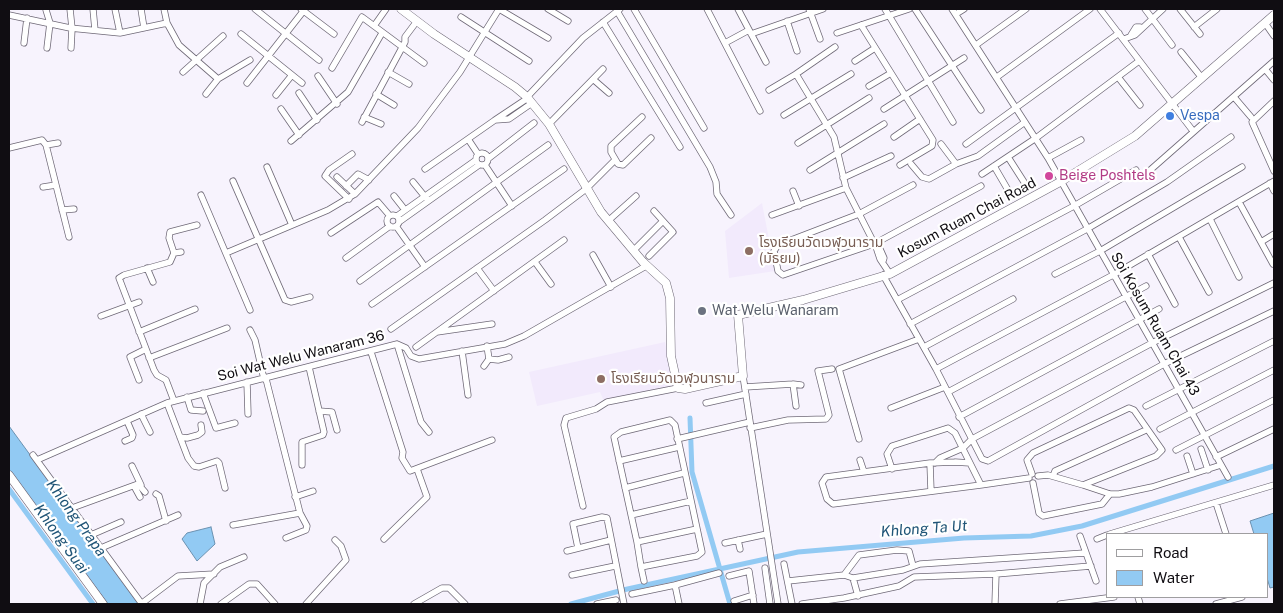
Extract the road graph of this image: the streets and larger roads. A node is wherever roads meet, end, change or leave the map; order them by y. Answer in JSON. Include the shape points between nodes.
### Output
{"nodes":[{"id":1,"x":70,"y":9,"type":"edge"},
{"id":2,"x":94,"y":9,"type":"edge"},
{"id":3,"x":115,"y":9,"type":"edge"},
{"id":4,"x":141,"y":9,"type":"edge"},
{"id":5,"x":164,"y":9,"type":"edge"},
{"id":6,"x":255,"y":9,"type":"edge"},
{"id":7,"x":303,"y":9,"type":"edge"},
{"id":8,"x":386,"y":9,"type":"edge"},
{"id":9,"x":401,"y":9,"type":"edge"},
{"id":10,"x":499,"y":9,"type":"edge"},
{"id":11,"x":548,"y":9,"type":"edge"},
{"id":12,"x":634,"y":9,"type":"edge"},
{"id":13,"x":707,"y":9,"type":"edge"},
{"id":14,"x":738,"y":9,"type":"edge"},
{"id":15,"x":823,"y":9,"type":"edge"},
{"id":16,"x":885,"y":9,"type":"edge"},
{"id":17,"x":909,"y":9,"type":"edge"},
{"id":18,"x":915,"y":9,"type":"edge"},
{"id":19,"x":964,"y":9,"type":"edge"},
{"id":20,"x":1026,"y":9,"type":"edge"},
{"id":21,"x":1090,"y":9,"type":"edge"},
{"id":22,"x":1100,"y":9,"type":"edge"},
{"id":23,"x":1145,"y":9,"type":"edge"},
{"id":24,"x":1163,"y":9,"type":"edge"},
{"id":25,"x":1180,"y":9,"type":"edge"},
{"id":26,"x":1217,"y":9,"type":"edge"},
{"id":27,"x":46,"y":10,"type":"dead end"},
{"id":28,"x":618,"y":10,"type":"edge"},
{"id":29,"x":810,"y":11,"type":"edge"},
{"id":30,"x":954,"y":11,"type":"edge"},
{"id":31,"x":9,"y":15,"type":"edge"},
{"id":32,"x":888,"y":15,"type":"junction"},
{"id":33,"x":1274,"y":15,"type":"edge"},
{"id":34,"x":461,"y":16,"type":"dead end"},
{"id":35,"x":1152,"y":17,"type":"junction"},
{"id":36,"x":27,"y":18,"type":"junction"},
{"id":37,"x":417,"y":21,"type":"junction"},
{"id":38,"x":568,"y":21,"type":"dead end"},
{"id":39,"x":603,"y":22,"type":"junction"},
{"id":40,"x":787,"y":22,"type":"junction"},
{"id":41,"x":167,"y":23,"type":"junction"},
{"id":42,"x":1265,"y":23,"type":"junction"},
{"id":43,"x":50,"y":24,"type":"junction"},
{"id":44,"x":861,"y":25,"type":"junction"},
{"id":45,"x":374,"y":26,"type":"junction"},
{"id":46,"x":1194,"y":26,"type":"junction"},
{"id":47,"x":72,"y":28,"type":"junction"},
{"id":48,"x":144,"y":28,"type":"junction"},
{"id":49,"x":95,"y":30,"type":"junction"},
{"id":50,"x":285,"y":32,"type":"junction"},
{"id":51,"x":750,"y":32,"type":"junction"},
{"id":52,"x":120,"y":33,"type":"junction"},
{"id":53,"x":382,"y":33,"type":"junction"},
{"id":54,"x":486,"y":33,"type":"junction"},
{"id":55,"x":837,"y":33,"type":"dead end"},
{"id":56,"x":1118,"y":33,"type":"junction"},
{"id":57,"x":241,"y":34,"type":"dead end"},
{"id":58,"x":334,"y":34,"type":"dead end"},
{"id":59,"x":1200,"y":34,"type":"dead end"},
{"id":60,"x":223,"y":36,"type":"dead end"},
{"id":61,"x":405,"y":36,"type":"junction"},
{"id":62,"x":1274,"y":36,"type":"edge"},
{"id":63,"x":548,"y":38,"type":"dead end"},
{"id":64,"x":820,"y":38,"type":"dead end"},
{"id":65,"x":1124,"y":39,"type":"junction"},
{"id":66,"x":395,"y":42,"type":"junction"},
{"id":67,"x":24,"y":43,"type":"dead end"},
{"id":68,"x":725,"y":44,"type":"junction"},
{"id":69,"x":976,"y":45,"type":"junction"},
{"id":70,"x":1172,"y":45,"type":"dead end"},
{"id":71,"x":401,"y":47,"type":"junction"},
{"id":72,"x":47,"y":48,"type":"dead end"},
{"id":73,"x":71,"y":48,"type":"dead end"},
{"id":74,"x":835,"y":48,"type":"dead end"},
{"id":75,"x":876,"y":48,"type":"junction"},
{"id":76,"x":797,"y":51,"type":"dead end"},
{"id":77,"x":1181,"y":52,"type":"dead end"},
{"id":78,"x":267,"y":56,"type":"junction"},
{"id":79,"x":470,"y":57,"type":"junction"},
{"id":80,"x":964,"y":58,"type":"dead end"},
{"id":81,"x":195,"y":59,"type":"junction"},
{"id":82,"x":250,"y":60,"type":"dead end"},
{"id":83,"x":319,"y":60,"type":"dead end"},
{"id":84,"x":529,"y":61,"type":"dead end"},
{"id":85,"x":1140,"y":61,"type":"junction"},
{"id":86,"x":1274,"y":61,"type":"edge"},
{"id":87,"x":766,"y":62,"type":"dead end"},
{"id":88,"x":855,"y":62,"type":"dead end"},
{"id":89,"x":424,"y":63,"type":"dead end"},
{"id":90,"x":952,"y":66,"type":"junction"},
{"id":91,"x":332,"y":68,"type":"dead end"},
{"id":92,"x":603,"y":69,"type":"dead end"},
{"id":93,"x":1265,"y":69,"type":"junction"},
{"id":94,"x":183,"y":72,"type":"dead end"},
{"id":95,"x":388,"y":72,"type":"junction"},
{"id":96,"x":890,"y":73,"type":"junction"},
{"id":97,"x":796,"y":74,"type":"junction"},
{"id":98,"x":851,"y":74,"type":"dead end"},
{"id":99,"x":292,"y":75,"type":"junction"},
{"id":100,"x":318,"y":76,"type":"dead end"},
{"id":101,"x":997,"y":77,"type":"junction"},
{"id":102,"x":1118,"y":77,"type":"junction"},
{"id":103,"x":1202,"y":78,"type":"junction"},
{"id":104,"x":218,"y":79,"type":"junction"},
{"id":105,"x":594,"y":80,"type":"junction"},
{"id":106,"x":929,"y":80,"type":"junction"},
{"id":107,"x":1274,"y":80,"type":"edge"},
{"id":108,"x":247,"y":83,"type":"dead end"},
{"id":109,"x":302,"y":83,"type":"dead end"},
{"id":110,"x":409,"y":84,"type":"dead end"},
{"id":111,"x":869,"y":86,"type":"dead end"},
{"id":112,"x":769,"y":90,"type":"dead end"},
{"id":113,"x":299,"y":93,"type":"dead end"},
{"id":114,"x":609,"y":93,"type":"dead end"},
{"id":115,"x":206,"y":94,"type":"dead end"},
{"id":116,"x":376,"y":94,"type":"junction"},
{"id":117,"x":276,"y":95,"type":"dead end"},
{"id":118,"x":906,"y":95,"type":"junction"},
{"id":119,"x":1234,"y":96,"type":"junction"},
{"id":120,"x":869,"y":98,"type":"dead end"},
{"id":121,"x":529,"y":99,"type":"junction"},
{"id":122,"x":812,"y":99,"type":"junction"},
{"id":123,"x":1274,"y":102,"type":"edge"},
{"id":124,"x":337,"y":104,"type":"junction"},
{"id":125,"x":1172,"y":104,"type":"junction"},
{"id":126,"x":394,"y":105,"type":"dead end"},
{"id":127,"x":1140,"y":105,"type":"dead end"},
{"id":128,"x":281,"y":108,"type":"dead end"},
{"id":129,"x":1016,"y":108,"type":"junction"},
{"id":130,"x":884,"y":109,"type":"dead end"},
{"id":131,"x":981,"y":110,"type":"dead end"},
{"id":132,"x":760,"y":111,"type":"dead end"},
{"id":133,"x":784,"y":115,"type":"dead end"},
{"id":134,"x":642,"y":117,"type":"dead end"},
{"id":135,"x":1251,"y":117,"type":"dead end"},
{"id":136,"x":920,"y":119,"type":"junction"},
{"id":137,"x":317,"y":120,"type":"junction"},
{"id":138,"x":953,"y":122,"type":"dead end"},
{"id":139,"x":1025,"y":122,"type":"junction"},
{"id":140,"x":534,"y":123,"type":"dead end"},
{"id":141,"x":380,"y":124,"type":"dead end"},
{"id":142,"x":549,"y":124,"type":"junction"},
{"id":143,"x":884,"y":124,"type":"dead end"},
{"id":144,"x":827,"y":125,"type":"junction"},
{"id":145,"x":704,"y":128,"type":"dead end"},
{"id":146,"x":1193,"y":131,"type":"junction"},
{"id":147,"x":298,"y":135,"type":"junction"},
{"id":148,"x":894,"y":137,"type":"dead end"},
{"id":149,"x":1231,"y":137,"type":"dead end"},
{"id":150,"x":651,"y":138,"type":"dead end"},
{"id":151,"x":1036,"y":138,"type":"junction"},
{"id":152,"x":468,"y":139,"type":"junction"},
{"id":153,"x":1081,"y":140,"type":"dead end"},
{"id":154,"x":291,"y":141,"type":"dead end"},
{"id":155,"x":58,"y":143,"type":"dead end"},
{"id":156,"x":798,"y":143,"type":"dead end"},
{"id":157,"x":941,"y":144,"type":"dead end"},
{"id":158,"x":966,"y":144,"type":"dead end"},
{"id":159,"x":46,"y":145,"type":"junction"},
{"id":160,"x":548,"y":145,"type":"dead end"},
{"id":161,"x":680,"y":147,"type":"dead end"},
{"id":162,"x":9,"y":148,"type":"edge"},
{"id":163,"x":838,"y":152,"type":"junction"},
{"id":164,"x":352,"y":154,"type":"dead end"},
{"id":165,"x":891,"y":156,"type":"dead end"},
{"id":166,"x":1008,"y":157,"type":"junction"},
{"id":167,"x":488,"y":158,"type":"junction"},
{"id":168,"x":1048,"y":158,"type":"junction"},
{"id":169,"x":615,"y":160,"type":"junction"},
{"id":170,"x":480,"y":161,"type":"junction"},
{"id":171,"x":911,"y":164,"type":"dead end"},
{"id":172,"x":956,"y":164,"type":"junction"},
{"id":173,"x":900,"y":165,"type":"dead end"},
{"id":174,"x":994,"y":166,"type":"junction"},
{"id":175,"x":266,"y":167,"type":"dead end"},
{"id":176,"x":1242,"y":167,"type":"dead end"},
{"id":177,"x":425,"y":169,"type":"dead end"},
{"id":178,"x":564,"y":169,"type":"dead end"},
{"id":179,"x":810,"y":170,"type":"dead end"},
{"id":180,"x":1136,"y":170,"type":"dead end"},
{"id":181,"x":1274,"y":171,"type":"edge"},
{"id":182,"x":1148,"y":172,"type":"dead end"},
{"id":183,"x":982,"y":174,"type":"dead end"},
{"id":184,"x":337,"y":177,"type":"dead end"},
{"id":185,"x":843,"y":178,"type":"junction"},
{"id":186,"x":369,"y":180,"type":"junction"},
{"id":187,"x":233,"y":181,"type":"dead end"},
{"id":188,"x":413,"y":182,"type":"dead end"},
{"id":189,"x":1024,"y":182,"type":"dead end"},
{"id":190,"x":1060,"y":182,"type":"junction"},
{"id":191,"x":1272,"y":182,"type":"edge"},
{"id":192,"x":496,"y":183,"type":"junction"},
{"id":193,"x":913,"y":185,"type":"dead end"},
{"id":194,"x":346,"y":186,"type":"junction"},
{"id":195,"x":982,"y":186,"type":"dead end"},
{"id":196,"x":846,"y":188,"type":"junction"},
{"id":197,"x":586,"y":189,"type":"junction"},
{"id":198,"x":1008,"y":190,"type":"dead end"},
{"id":199,"x":793,"y":191,"type":"dead end"},
{"id":200,"x":1274,"y":191,"type":"edge"},
{"id":201,"x":355,"y":194,"type":"junction"},
{"id":202,"x":201,"y":195,"type":"dead end"},
{"id":203,"x":394,"y":196,"type":"dead end"},
{"id":204,"x":636,"y":196,"type":"dead end"},
{"id":205,"x":349,"y":199,"type":"junction"},
{"id":206,"x":426,"y":199,"type":"junction"},
{"id":207,"x":1239,"y":202,"type":"junction"},
{"id":208,"x":512,"y":206,"type":"junction"},
{"id":209,"x":799,"y":206,"type":"junction"},
{"id":210,"x":1074,"y":206,"type":"junction"},
{"id":211,"x":74,"y":209,"type":"dead end"},
{"id":212,"x":62,"y":210,"type":"junction"},
{"id":213,"x":405,"y":210,"type":"junction"},
{"id":214,"x":654,"y":211,"type":"dead end"},
{"id":215,"x":731,"y":214,"type":"dead end"},
{"id":216,"x":860,"y":214,"type":"junction"},
{"id":217,"x":772,"y":215,"type":"dead end"},
{"id":218,"x":390,"y":216,"type":"junction"},
{"id":219,"x":1210,"y":219,"type":"junction"},
{"id":220,"x":663,"y":220,"type":"junction"},
{"id":221,"x":608,"y":221,"type":"junction"},
{"id":222,"x":395,"y":223,"type":"junction"},
{"id":223,"x":197,"y":225,"type":"dead end"},
{"id":224,"x":292,"y":225,"type":"junction"},
{"id":225,"x":1087,"y":228,"type":"junction"},
{"id":226,"x":331,"y":233,"type":"dead end"},
{"id":227,"x":1274,"y":234,"type":"edge"},
{"id":228,"x":69,"y":237,"type":"dead end"},
{"id":229,"x":1179,"y":237,"type":"junction"},
{"id":230,"x":258,"y":239,"type":"junction"},
{"id":231,"x":564,"y":240,"type":"dead end"},
{"id":232,"x":1261,"y":242,"type":"junction"},
{"id":233,"x":410,"y":245,"type":"junction"},
{"id":234,"x":875,"y":245,"type":"junction"},
{"id":235,"x":633,"y":250,"type":"junction"},
{"id":236,"x":1100,"y":251,"type":"junction"},
{"id":237,"x":181,"y":252,"type":"dead end"},
{"id":238,"x":174,"y":253,"type":"junction"},
{"id":239,"x":226,"y":253,"type":"junction"},
{"id":240,"x":1148,"y":254,"type":"junction"},
{"id":241,"x":593,"y":255,"type":"dead end"},
{"id":242,"x":648,"y":256,"type":"dead end"},
{"id":243,"x":346,"y":258,"type":"dead end"},
{"id":244,"x":534,"y":262,"type":"junction"},
{"id":245,"x":1273,"y":264,"type":"dead end"},
{"id":246,"x":425,"y":266,"type":"junction"},
{"id":247,"x":646,"y":266,"type":"junction"},
{"id":248,"x":148,"y":268,"type":"junction"},
{"id":249,"x":477,"y":268,"type":"junction"},
{"id":250,"x":886,"y":274,"type":"junction"},
{"id":251,"x":1055,"y":274,"type":"dead end"},
{"id":252,"x":1113,"y":274,"type":"junction"},
{"id":253,"x":1239,"y":277,"type":"dead end"},
{"id":254,"x":360,"y":281,"type":"dead end"},
{"id":255,"x":153,"y":282,"type":"dead end"},
{"id":256,"x":1274,"y":283,"type":"edge"},
{"id":257,"x":551,"y":284,"type":"dead end"},
{"id":258,"x":611,"y":286,"type":"junction"},
{"id":259,"x":1146,"y":286,"type":"dead end"},
{"id":260,"x":494,"y":291,"type":"junction"},
{"id":261,"x":1209,"y":292,"type":"dead end"},
{"id":262,"x":310,"y":297,"type":"dead end"},
{"id":263,"x":1126,"y":297,"type":"junction"},
{"id":264,"x":1013,"y":299,"type":"dead end"},
{"id":265,"x":897,"y":300,"type":"junction"},
{"id":266,"x":138,"y":302,"type":"dead end"},
{"id":267,"x":372,"y":304,"type":"dead end"},
{"id":268,"x":1174,"y":304,"type":"dead end"},
{"id":269,"x":129,"y":306,"type":"junction"},
{"id":270,"x":195,"y":309,"type":"dead end"},
{"id":271,"x":1159,"y":309,"type":"dead end"},
{"id":272,"x":250,"y":310,"type":"dead end"},
{"id":273,"x":1274,"y":311,"type":"edge"},
{"id":274,"x":102,"y":316,"type":"dead end"},
{"id":275,"x":1139,"y":320,"type":"junction"},
{"id":276,"x":492,"y":324,"type":"dead end"},
{"id":277,"x":910,"y":324,"type":"junction"},
{"id":278,"x":227,"y":328,"type":"dead end"},
{"id":279,"x":390,"y":329,"type":"dead end"},
{"id":280,"x":250,"y":330,"type":"dead end"},
{"id":281,"x":139,"y":332,"type":"junction"},
{"id":282,"x":436,"y":333,"type":"junction"},
{"id":283,"x":919,"y":339,"type":"junction"},
{"id":284,"x":1274,"y":341,"type":"edge"},
{"id":285,"x":1152,"y":342,"type":"junction"},
{"id":286,"x":397,"y":344,"type":"junction"},
{"id":287,"x":487,"y":346,"type":"junction"},
{"id":288,"x":416,"y":347,"type":"dead end"},
{"id":289,"x":924,"y":347,"type":"junction"},
{"id":290,"x":146,"y":349,"type":"junction"},
{"id":291,"x":462,"y":350,"type":"junction"},
{"id":292,"x":371,"y":352,"type":"junction"},
{"id":293,"x":509,"y":357,"type":"dead end"},
{"id":294,"x":149,"y":358,"type":"junction"},
{"id":295,"x":489,"y":358,"type":"junction"},
{"id":296,"x":1164,"y":364,"type":"junction"},
{"id":297,"x":484,"y":366,"type":"dead end"},
{"id":298,"x":309,"y":367,"type":"junction"},
{"id":299,"x":832,"y":369,"type":"dead end"},
{"id":300,"x":936,"y":369,"type":"junction"},
{"id":301,"x":1274,"y":370,"type":"edge"},
{"id":302,"x":743,"y":376,"type":"junction"},
{"id":303,"x":265,"y":379,"type":"junction"},
{"id":304,"x":140,"y":380,"type":"dead end"},
{"id":305,"x":247,"y":382,"type":"junction"},
{"id":306,"x":793,"y":384,"type":"junction"},
{"id":307,"x":801,"y":385,"type":"dead end"},
{"id":308,"x":678,"y":388,"type":"junction"},
{"id":309,"x":1178,"y":388,"type":"junction"},
{"id":310,"x":946,"y":389,"type":"junction"},
{"id":311,"x":746,"y":391,"type":"junction"},
{"id":312,"x":203,"y":394,"type":"junction"},
{"id":313,"x":468,"y":395,"type":"dead end"},
{"id":314,"x":187,"y":397,"type":"junction"},
{"id":315,"x":174,"y":400,"type":"junction"},
{"id":316,"x":1274,"y":400,"type":"edge"},
{"id":317,"x":167,"y":403,"type":"junction"},
{"id":318,"x":706,"y":403,"type":"dead end"},
{"id":319,"x":796,"y":406,"type":"dead end"},
{"id":320,"x":1146,"y":406,"type":"dead end"},
{"id":321,"x":891,"y":408,"type":"dead end"},
{"id":322,"x":203,"y":411,"type":"dead end"},
{"id":323,"x":1191,"y":411,"type":"junction"},
{"id":324,"x":319,"y":412,"type":"junction"},
{"id":325,"x":141,"y":414,"type":"junction"},
{"id":326,"x":248,"y":414,"type":"dead end"},
{"id":327,"x":960,"y":417,"type":"junction"},
{"id":328,"x":127,"y":420,"type":"junction"},
{"id":329,"x":235,"y":423,"type":"dead end"},
{"id":330,"x":201,"y":425,"type":"dead end"},
{"id":331,"x":750,"y":425,"type":"junction"},
{"id":332,"x":1160,"y":429,"type":"dead end"},
{"id":333,"x":1274,"y":429,"type":"edge"},
{"id":334,"x":337,"y":430,"type":"dead end"},
{"id":335,"x":1146,"y":430,"type":"junction"},
{"id":336,"x":150,"y":432,"type":"dead end"},
{"id":337,"x":428,"y":432,"type":"dead end"},
{"id":338,"x":1204,"y":434,"type":"junction"},
{"id":339,"x":180,"y":437,"type":"junction"},
{"id":340,"x":677,"y":439,"type":"junction"},
{"id":341,"x":859,"y":439,"type":"dead end"},
{"id":342,"x":972,"y":439,"type":"junction"},
{"id":343,"x":492,"y":440,"type":"dead end"},
{"id":344,"x":125,"y":441,"type":"dead end"},
{"id":345,"x":679,"y":447,"type":"junction"},
{"id":346,"x":963,"y":448,"type":"junction"},
{"id":347,"x":1201,"y":449,"type":"dead end"},
{"id":348,"x":1176,"y":450,"type":"dead end"},
{"id":349,"x":1187,"y":456,"type":"dead end"},
{"id":350,"x":1216,"y":457,"type":"junction"},
{"id":351,"x":860,"y":460,"type":"dead end"},
{"id":352,"x":619,"y":461,"type":"junction"},
{"id":353,"x":970,"y":462,"type":"junction"},
{"id":354,"x":933,"y":463,"type":"junction"},
{"id":355,"x":302,"y":465,"type":"dead end"},
{"id":356,"x":1221,"y":465,"type":"junction"},
{"id":357,"x":132,"y":466,"type":"dead end"},
{"id":358,"x":417,"y":469,"type":"junction"},
{"id":359,"x":892,"y":469,"type":"junction"},
{"id":360,"x":1208,"y":470,"type":"junction"},
{"id":361,"x":864,"y":472,"type":"junction"},
{"id":362,"x":684,"y":474,"type":"junction"},
{"id":363,"x":1193,"y":474,"type":"junction"},
{"id":364,"x":9,"y":475,"type":"edge"},
{"id":365,"x":1053,"y":476,"type":"junction"},
{"id":366,"x":1228,"y":477,"type":"dead end"},
{"id":367,"x":1033,"y":478,"type":"junction"},
{"id":368,"x":141,"y":485,"type":"junction"},
{"id":369,"x":981,"y":485,"type":"junction"},
{"id":370,"x":1084,"y":485,"type":"junction"},
{"id":371,"x":1274,"y":485,"type":"edge"},
{"id":372,"x":134,"y":486,"type":"junction"},
{"id":373,"x":225,"y":488,"type":"dead end"},
{"id":374,"x":625,"y":488,"type":"junction"},
{"id":375,"x":313,"y":491,"type":"dead end"},
{"id":376,"x":931,"y":491,"type":"junction"},
{"id":377,"x":145,"y":492,"type":"dead end"},
{"id":378,"x":156,"y":494,"type":"dead end"},
{"id":379,"x":1110,"y":494,"type":"junction"},
{"id":380,"x":140,"y":497,"type":"dead end"},
{"id":381,"x":296,"y":497,"type":"junction"},
{"id":382,"x":691,"y":501,"type":"junction"},
{"id":383,"x":1216,"y":503,"type":"junction"},
{"id":384,"x":583,"y":506,"type":"dead end"},
{"id":385,"x":72,"y":508,"type":"junction"},
{"id":386,"x":300,"y":513,"type":"junction"},
{"id":387,"x":178,"y":515,"type":"dead end"},
{"id":388,"x":631,"y":515,"type":"junction"},
{"id":389,"x":166,"y":521,"type":"junction"},
{"id":390,"x":121,"y":522,"type":"dead end"},
{"id":391,"x":233,"y":525,"type":"dead end"},
{"id":392,"x":697,"y":529,"type":"junction"},
{"id":393,"x":1112,"y":533,"type":"edge"},
{"id":394,"x":1225,"y":533,"type":"edge"},
{"id":395,"x":766,"y":534,"type":"junction"},
{"id":396,"x":91,"y":535,"type":"junction"},
{"id":397,"x":1106,"y":535,"type":"edge"},
{"id":398,"x":1080,"y":536,"type":"dead end"},
{"id":399,"x":286,"y":538,"type":"dead end"},
{"id":400,"x":384,"y":539,"type":"dead end"},
{"id":401,"x":1096,"y":539,"type":"dead end"},
{"id":402,"x":335,"y":540,"type":"dead end"},
{"id":403,"x":611,"y":540,"type":"junction"},
{"id":404,"x":738,"y":540,"type":"junction"},
{"id":405,"x":637,"y":542,"type":"junction"},
{"id":406,"x":725,"y":544,"type":"dead end"},
{"id":407,"x":101,"y":548,"type":"junction"},
{"id":408,"x":578,"y":548,"type":"junction"},
{"id":409,"x":740,"y":549,"type":"dead end"},
{"id":410,"x":567,"y":551,"type":"dead end"},
{"id":411,"x":1085,"y":553,"type":"junction"},
{"id":412,"x":244,"y":557,"type":"dead end"},
{"id":413,"x":784,"y":564,"type":"dead end"},
{"id":414,"x":615,"y":566,"type":"junction"},
{"id":415,"x":913,"y":566,"type":"junction"},
{"id":416,"x":1090,"y":566,"type":"junction"},
{"id":417,"x":641,"y":567,"type":"junction"},
{"id":418,"x":765,"y":568,"type":"dead end"},
{"id":419,"x":719,"y":573,"type":"dead end"},
{"id":420,"x":213,"y":574,"type":"junction"},
{"id":421,"x":996,"y":574,"type":"junction"},
{"id":422,"x":572,"y":575,"type":"dead end"},
{"id":423,"x":844,"y":575,"type":"junction"},
{"id":424,"x":729,"y":576,"type":"dead end"},
{"id":425,"x":853,"y":578,"type":"junction"},
{"id":426,"x":644,"y":581,"type":"dead end"},
{"id":427,"x":788,"y":581,"type":"junction"},
{"id":428,"x":1096,"y":581,"type":"dead end"},
{"id":429,"x":675,"y":585,"type":"junction"},
{"id":430,"x":632,"y":594,"type":"dead end"},
{"id":431,"x":753,"y":595,"type":"junction"},
{"id":432,"x":858,"y":596,"type":"junction"},
{"id":433,"x":619,"y":598,"type":"junction"},
{"id":434,"x":1110,"y":598,"type":"edge"},
{"id":435,"x":1239,"y":598,"type":"edge"},
{"id":436,"x":734,"y":601,"type":"dead end"},
{"id":437,"x":1096,"y":602,"type":"edge"},
{"id":438,"x":103,"y":604,"type":"edge"},
{"id":439,"x":141,"y":604,"type":"edge"},
{"id":440,"x":200,"y":604,"type":"edge"},
{"id":441,"x":221,"y":604,"type":"edge"},
{"id":442,"x":275,"y":604,"type":"edge"},
{"id":443,"x":306,"y":604,"type":"edge"},
{"id":444,"x":414,"y":604,"type":"edge"},
{"id":445,"x":465,"y":604,"type":"edge"},
{"id":446,"x":597,"y":604,"type":"edge"},
{"id":447,"x":624,"y":604,"type":"edge"},
{"id":448,"x":679,"y":604,"type":"edge"},
{"id":449,"x":754,"y":604,"type":"edge"},
{"id":450,"x":770,"y":604,"type":"edge"},
{"id":451,"x":778,"y":604,"type":"edge"},
{"id":452,"x":792,"y":604,"type":"edge"},
{"id":453,"x":802,"y":604,"type":"edge"},
{"id":454,"x":995,"y":604,"type":"edge"},
{"id":455,"x":1060,"y":604,"type":"edge"},
{"id":456,"x":1216,"y":604,"type":"edge"}],
"edges":[{"from":1,"to":47,"type":"street"},
{"from":2,"to":49,"type":"street"},
{"from":3,"to":52,"type":"street"},
{"from":4,"to":48,"type":"street"},
{"from":5,"to":41,"type":"street"},
{"from":6,"to":50,"type":"street"},
{"from":7,"to":50,"type":"street"},
{"from":7,"to":58,"type":"street"},
{"from":8,"to":45,"type":"street"},
{"from":9,"to":37,"type":"street"},
{"from":10,"to":54,"type":"street"},
{"from":10,"to":63,"type":"street"},
{"from":11,"to":38,"type":"street"},
{"from":12,"to":145,"type":"street"},
{"from":13,"to":68,"type":"street"},
{"from":14,"to":51,"type":"street"},
{"from":15,"to":29,"type":"street"},
{"from":16,"to":32,"type":"street"},
{"from":17,"to":32,"type":"street"},
{"from":18,"to":90,"type":"street"},
{"from":19,"to":30,"type":"street"},
{"from":20,"to":69,"type":"street"},
{"from":21,"to":101,"type":"street"},
{"from":22,"to":56,"type":"street"},
{"from":23,"to":35,"type":"street"},
{"from":24,"to":35,"type":"street"},
{"from":25,"to":46,"type":"street"},
{"from":26,"to":46,"type":"street"},
{"from":27,"to":43,"type":"street"},
{"from":28,"to":39,"type":"street"},
{"from":28,"to":215,"type":"street","via":[[710,167],[717,194]]},
{"from":29,"to":40,"type":"street"},
{"from":29,"to":64,"type":"street"},
{"from":30,"to":69,"type":"street","name":"Soi Kosum Ruam Chai 43"},
{"from":31,"to":36,"type":"street"},
{"from":32,"to":44,"type":"street"},
{"from":32,"to":106,"type":"street"},
{"from":33,"to":42,"type":"street","name":"Kosum Ruam Chai Road"},
{"from":34,"to":54,"type":"street"},
{"from":35,"to":65,"type":"street","via":[[1135,35]]},
{"from":35,"to":70,"type":"street"},
{"from":36,"to":43,"type":"street"},
{"from":36,"to":67,"type":"street"},
{"from":37,"to":61,"type":"street"},
{"from":37,"to":79,"type":"street"},
{"from":39,"to":121,"type":"street","via":[[584,38]]},
{"from":39,"to":161,"type":"street"},
{"from":40,"to":51,"type":"street"},
{"from":40,"to":76,"type":"street"},
{"from":41,"to":48,"type":"street"},
{"from":41,"to":81,"type":"street","via":[[179,45]]},
{"from":42,"to":62,"type":"street"},
{"from":42,"to":103,"type":"street","name":"Kosum Ruam Chai Road"},
{"from":43,"to":47,"type":"street"},
{"from":43,"to":72,"type":"street"},
{"from":44,"to":55,"type":"street"},
{"from":44,"to":75,"type":"street"},
{"from":45,"to":53,"type":"street"},
{"from":45,"to":91,"type":"street","via":[[362,17]]},
{"from":46,"to":59,"type":"street"},
{"from":47,"to":49,"type":"street"},
{"from":47,"to":73,"type":"street"},
{"from":48,"to":52,"type":"street"},
{"from":49,"to":52,"type":"street"},
{"from":50,"to":78,"type":"street"},
{"from":50,"to":83,"type":"street"},
{"from":51,"to":68,"type":"street"},
{"from":51,"to":87,"type":"street"},
{"from":53,"to":66,"type":"street"},
{"from":53,"to":124,"type":"street","via":[[348,92]]},
{"from":54,"to":79,"type":"street"},
{"from":54,"to":84,"type":"street"},
{"from":56,"to":65,"type":"street"},
{"from":56,"to":129,"type":"street"},
{"from":57,"to":78,"type":"street"},
{"from":60,"to":81,"type":"street"},
{"from":61,"to":66,"type":"street"},
{"from":61,"to":71,"type":"street"},
{"from":65,"to":85,"type":"street"},
{"from":66,"to":71,"type":"street"},
{"from":68,"to":132,"type":"street"},
{"from":69,"to":101,"type":"street","name":"Soi Kosum Ruam Chai 43"},
{"from":71,"to":89,"type":"street"},
{"from":71,"to":95,"type":"street"},
{"from":74,"to":97,"type":"street"},
{"from":75,"to":88,"type":"street"},
{"from":75,"to":96,"type":"street"},
{"from":77,"to":103,"type":"street"},
{"from":78,"to":99,"type":"street"},
{"from":78,"to":108,"type":"street"},
{"from":79,"to":121,"type":"street"},
{"from":79,"to":186,"type":"street","via":[[418,128]]},
{"from":80,"to":90,"type":"street"},
{"from":81,"to":94,"type":"street"},
{"from":81,"to":104,"type":"street"},
{"from":82,"to":104,"type":"street"},
{"from":85,"to":102,"type":"street"},
{"from":85,"to":125,"type":"street"},
{"from":86,"to":93,"type":"street"},
{"from":90,"to":106,"type":"street"},
{"from":90,"to":131,"type":"street"},
{"from":92,"to":105,"type":"street"},
{"from":93,"to":107,"type":"street"},
{"from":93,"to":119,"type":"street"},
{"from":95,"to":110,"type":"street"},
{"from":95,"to":116,"type":"street"},
{"from":96,"to":111,"type":"street"},
{"from":96,"to":118,"type":"street"},
{"from":97,"to":112,"type":"street"},
{"from":97,"to":122,"type":"street"},
{"from":98,"to":122,"type":"street"},
{"from":99,"to":109,"type":"street"},
{"from":99,"to":117,"type":"street"},
{"from":100,"to":124,"type":"street"},
{"from":101,"to":129,"type":"street","name":"Soi Kosum Ruam Chai 43"},
{"from":102,"to":127,"type":"street"},
{"from":102,"to":151,"type":"street"},
{"from":103,"to":125,"type":"street","name":"Kosum Ruam Chai Road"},
{"from":104,"to":115,"type":"street"},
{"from":105,"to":114,"type":"street"},
{"from":105,"to":142,"type":"street"},
{"from":106,"to":118,"type":"street"},
{"from":106,"to":138,"type":"street"},
{"from":113,"to":137,"type":"street"},
{"from":116,"to":126,"type":"street"},
{"from":116,"to":141,"type":"street","via":[[363,120]]},
{"from":118,"to":130,"type":"street"},
{"from":118,"to":136,"type":"street"},
{"from":119,"to":135,"type":"street"},
{"from":119,"to":146,"type":"street"},
{"from":120,"to":144,"type":"street"},
{"from":121,"to":142,"type":"street"},
{"from":121,"to":152,"type":"street"},
{"from":122,"to":133,"type":"street"},
{"from":122,"to":144,"type":"street"},
{"from":123,"to":181,"type":"street","via":[[1252,122]]},
{"from":124,"to":137,"type":"street"},
{"from":125,"to":146,"type":"street"},
{"from":125,"to":190,"type":"street","name":"Kosum Ruam Chai Road","via":[[1122,146]]},
{"from":128,"to":147,"type":"street"},
{"from":129,"to":139,"type":"street","name":"Soi Kosum Ruam Chai 43"},
{"from":129,"to":158,"type":"street"},
{"from":134,"to":169,"type":"street","via":[[612,146]]},
{"from":136,"to":148,"type":"street"},
{"from":136,"to":173,"type":"street","via":[[934,144]]},
{"from":137,"to":147,"type":"street"},
{"from":139,"to":151,"type":"street","name":"Soi Kosum Ruam Chai 43"},
{"from":139,"to":172,"type":"street","via":[[978,156]]},
{"from":140,"to":167,"type":"street"},
{"from":142,"to":197,"type":"street"},
{"from":143,"to":163,"type":"street"},
{"from":144,"to":156,"type":"street"},
{"from":144,"to":163,"type":"street"},
{"from":146,"to":182,"type":"street"},
{"from":147,"to":154,"type":"street"},
{"from":149,"to":225,"type":"street","via":[[1167,182]]},
{"from":150,"to":169,"type":"street","via":[[623,166]]},
{"from":151,"to":166,"type":"street"},
{"from":151,"to":168,"type":"street","name":"Soi Kosum Ruam Chai 43"},
{"from":152,"to":170,"type":"street"},
{"from":152,"to":177,"type":"street"},
{"from":153,"to":168,"type":"street"},
{"from":155,"to":159,"type":"street"},
{"from":157,"to":172,"type":"street"},
{"from":159,"to":162,"type":"street","via":[[42,140]]},
{"from":159,"to":212,"type":"street","via":[[49,186]]},
{"from":160,"to":192,"type":"street"},
{"from":163,"to":179,"type":"street"},
{"from":163,"to":185,"type":"street"},
{"from":164,"to":205,"type":"street","via":[[325,176]]},
{"from":165,"to":185,"type":"street"},
{"from":166,"to":174,"type":"street"},
{"from":166,"to":189,"type":"street"},
{"from":167,"to":170,"type":"street"},
{"from":167,"to":170,"type":"street","via":[[485,153]]},
{"from":168,"to":190,"type":"street","name":"Soi Kosum Ruam Chai 43"},
{"from":169,"to":197,"type":"street"},
{"from":170,"to":192,"type":"street"},
{"from":170,"to":206,"type":"street"},
{"from":171,"to":172,"type":"street","via":[[925,179]]},
{"from":174,"to":183,"type":"street"},
{"from":174,"to":198,"type":"street"},
{"from":175,"to":224,"type":"street"},
{"from":176,"to":236,"type":"street"},
{"from":178,"to":208,"type":"street"},
{"from":180,"to":210,"type":"street"},
{"from":184,"to":194,"type":"street"},
{"from":185,"to":196,"type":"street"},
{"from":186,"to":194,"type":"street","via":[[358,174]]},
{"from":186,"to":201,"type":"street"},
{"from":187,"to":230,"type":"street"},
{"from":188,"to":206,"type":"street"},
{"from":190,"to":210,"type":"street","name":"Soi Kosum Ruam Chai 43"},
{"from":190,"to":250,"type":"street","name":"Kosum Ruam Chai Road"},
{"from":191,"to":200,"type":"street"},
{"from":191,"to":207,"type":"street"},
{"from":192,"to":208,"type":"street"},
{"from":192,"to":233,"type":"street"},
{"from":193,"to":216,"type":"street"},
{"from":194,"to":201,"type":"street"},
{"from":195,"to":234,"type":"street"},
{"from":196,"to":209,"type":"street"},
{"from":196,"to":216,"type":"street"},
{"from":197,"to":221,"type":"street"},
{"from":197,"to":249,"type":"street"},
{"from":199,"to":209,"type":"street"},
{"from":201,"to":205,"type":"street"},
{"from":202,"to":239,"type":"street"},
{"from":203,"to":213,"type":"street"},
{"from":204,"to":221,"type":"street"},
{"from":205,"to":224,"type":"street"},
{"from":206,"to":213,"type":"street"},
{"from":206,"to":222,"type":"street"},
{"from":207,"to":219,"type":"street"},
{"from":207,"to":232,"type":"street"},
{"from":208,"to":246,"type":"street"},
{"from":209,"to":217,"type":"street"},
{"from":210,"to":225,"type":"street","name":"Soi Kosum Ruam Chai 43"},
{"from":210,"to":265,"type":"street"},
{"from":211,"to":212,"type":"street"},
{"from":212,"to":228,"type":"street"},
{"from":213,"to":222,"type":"street"},
{"from":214,"to":220,"type":"street"},
{"from":216,"to":234,"type":"street"},
{"from":216,"to":234,"type":"street","via":[[778,245],[774,251],[778,271],[783,275]]},
{"from":218,"to":222,"type":"street"},
{"from":218,"to":222,"type":"street","via":[[387,222]]},
{"from":218,"to":226,"type":"street","via":[[378,202]]},
{"from":219,"to":229,"type":"street"},
{"from":219,"to":253,"type":"street"},
{"from":220,"to":235,"type":"street"},
{"from":220,"to":242,"type":"street","via":[[673,232]]},
{"from":221,"to":235,"type":"street"},
{"from":222,"to":233,"type":"street"},
{"from":222,"to":243,"type":"street"},
{"from":223,"to":238,"type":"street","via":[[170,232]]},
{"from":224,"to":230,"type":"street"},
{"from":225,"to":236,"type":"street","name":"Soi Kosum Ruam Chai 43"},
{"from":225,"to":277,"type":"street"},
{"from":227,"to":232,"type":"street"},
{"from":229,"to":240,"type":"street"},
{"from":229,"to":261,"type":"street"},
{"from":230,"to":239,"type":"street"},
{"from":230,"to":262,"type":"street","via":[[286,302]]},
{"from":231,"to":244,"type":"street"},
{"from":232,"to":245,"type":"street"},
{"from":233,"to":246,"type":"street"},
{"from":233,"to":254,"type":"street"},
{"from":234,"to":250,"type":"street","via":[[884,258]]},
{"from":235,"to":247,"type":"street"},
{"from":236,"to":251,"type":"street"},
{"from":236,"to":252,"type":"street","name":"Soi Kosum Ruam Chai 43"},
{"from":237,"to":238,"type":"street"},
{"from":238,"to":248,"type":"street","via":[[170,262]]},
{"from":239,"to":272,"type":"street"},
{"from":240,"to":252,"type":"street"},
{"from":240,"to":268,"type":"street"},
{"from":241,"to":258,"type":"street"},
{"from":244,"to":257,"type":"street"},
{"from":244,"to":260,"type":"street"},
{"from":246,"to":267,"type":"street"},
{"from":247,"to":258,"type":"street","name":"Soi Wat Welu Wanaram 36"},
{"from":247,"to":308,"type":"street","via":[[663,279],[669,289],[671,356]]},
{"from":248,"to":255,"type":"street"},
{"from":248,"to":269,"type":"street","via":[[119,278]]},
{"from":249,"to":260,"type":"street"},
{"from":249,"to":279,"type":"street"},
{"from":250,"to":265,"type":"street"},
{"from":250,"to":302,"type":"street","name":"Kosum Ruam Chai Road","via":[[804,300],[738,315]]},
{"from":252,"to":263,"type":"street","name":"Soi Kosum Ruam Chai 43"},
{"from":252,"to":300,"type":"street"},
{"from":256,"to":285,"type":"street"},
{"from":258,"to":287,"type":"street","name":"Soi Wat Welu Wanaram 36","via":[[516,340]]},
{"from":259,"to":263,"type":"street"},
{"from":260,"to":282,"type":"street"},
{"from":263,"to":275,"type":"street","name":"Soi Kosum Ruam Chai 43"},
{"from":263,"to":310,"type":"street"},
{"from":264,"to":289,"type":"street"},
{"from":265,"to":277,"type":"street"},
{"from":266,"to":269,"type":"street"},
{"from":269,"to":274,"type":"street"},
{"from":269,"to":281,"type":"street"},
{"from":270,"to":281,"type":"street"},
{"from":271,"to":275,"type":"street"},
{"from":273,"to":296,"type":"street"},
{"from":275,"to":285,"type":"street","name":"Soi Kosum Ruam Chai 43"},
{"from":275,"to":327,"type":"street"},
{"from":276,"to":282,"type":"street"},
{"from":277,"to":283,"type":"street"},
{"from":278,"to":294,"type":"street"},
{"from":280,"to":303,"type":"street"},
{"from":281,"to":290,"type":"street"},
{"from":282,"to":288,"type":"street"},
{"from":283,"to":289,"type":"street"},
{"from":283,"to":341,"type":"street","via":[[839,369]]},
{"from":284,"to":309,"type":"street"},
{"from":285,"to":296,"type":"street","name":"Soi Kosum Ruam Chai 43"},
{"from":285,"to":342,"type":"street"},
{"from":286,"to":291,"type":"street","name":"Soi Wat Welu Wanaram 36","via":[[419,359]]},
{"from":286,"to":292,"type":"street","name":"Soi Wat Welu Wanaram 36"},
{"from":286,"to":337,"type":"street","via":[[421,422]]},
{"from":287,"to":291,"type":"street","name":"Soi Wat Welu Wanaram 36"},
{"from":287,"to":295,"type":"street"},
{"from":289,"to":300,"type":"street"},
{"from":290,"to":294,"type":"street"},
{"from":290,"to":304,"type":"street","via":[[130,357]]},
{"from":291,"to":313,"type":"street"},
{"from":292,"to":298,"type":"street","name":"Soi Wat Welu Wanaram 36"},
{"from":292,"to":358,"type":"street","via":[[403,452],[402,458],[410,471]]},
{"from":293,"to":295,"type":"street"},
{"from":294,"to":315,"type":"street","via":[[157,375],[166,380]]},
{"from":295,"to":297,"type":"street"},
{"from":296,"to":309,"type":"street","name":"Soi Kosum Ruam Chai 43"},
{"from":296,"to":342,"type":"street","via":[[990,460],[982,458]]},
{"from":298,"to":303,"type":"street","name":"Soi Wat Welu Wanaram 36"},
{"from":298,"to":324,"type":"street"},
{"from":299,"to":331,"type":"street","via":[[818,371],[829,415],[826,419]]},
{"from":300,"to":310,"type":"street"},
{"from":301,"to":323,"type":"street"},
{"from":302,"to":308,"type":"street","via":[[693,389]]},
{"from":302,"to":311,"type":"street"},
{"from":303,"to":305,"type":"street","name":"Soi Wat Welu Wanaram 36"},
{"from":303,"to":381,"type":"street"},
{"from":305,"to":312,"type":"street","name":"Soi Wat Welu Wanaram 36"},
{"from":305,"to":326,"type":"street"},
{"from":306,"to":307,"type":"street"},
{"from":306,"to":311,"type":"street"},
{"from":306,"to":319,"type":"street"},
{"from":308,"to":384,"type":"street","via":[[607,402],[596,409],[566,418],[564,425]]},
{"from":309,"to":320,"type":"street"},
{"from":309,"to":323,"type":"street","name":"Soi Kosum Ruam Chai 43"},
{"from":310,"to":321,"type":"street"},
{"from":310,"to":327,"type":"street"},
{"from":311,"to":318,"type":"street"},
{"from":311,"to":331,"type":"street"},
{"from":312,"to":314,"type":"street","name":"Soi Wat Welu Wanaram 36"},
{"from":312,"to":329,"type":"street","via":[[216,428]]},
{"from":314,"to":315,"type":"street","name":"Soi Wat Welu Wanaram 36"},
{"from":314,"to":322,"type":"street","via":[[191,410]]},
{"from":315,"to":317,"type":"street","name":"Soi Wat Welu Wanaram 36"},
{"from":316,"to":338,"type":"street"},
{"from":317,"to":325,"type":"street","name":"Soi Wat Welu Wanaram 36"},
{"from":317,"to":339,"type":"street"},
{"from":323,"to":332,"type":"street"},
{"from":323,"to":338,"type":"street","name":"Soi Kosum Ruam Chai 43"},
{"from":324,"to":334,"type":"street","via":[[332,412]]},
{"from":324,"to":355,"type":"street","via":[[324,432],[302,442]]},
{"from":325,"to":328,"type":"street","name":"Soi Wat Welu Wanaram 36"},
{"from":325,"to":336,"type":"street"},
{"from":327,"to":342,"type":"street"},
{"from":328,"to":344,"type":"street","via":[[133,435]]},
{"from":328,"to":385,"type":"street","name":"Soi Wat Welu Wanaram 36","via":[[35,458]]},
{"from":330,"to":339,"type":"street","via":[[202,432],[198,435]]},
{"from":331,"to":340,"type":"street"},
{"from":331,"to":395,"type":"street"},
{"from":333,"to":350,"type":"street"},
{"from":335,"to":365,"type":"street","via":[[1055,471]]},
{"from":335,"to":367,"type":"street","via":[[1134,410],[1129,408],[1033,452],[1027,460]]},
{"from":335,"to":370,"type":"street","via":[[1162,450],[1159,454]]},
{"from":338,"to":348,"type":"street"},
{"from":338,"to":350,"type":"street","name":"Soi Kosum Ruam Chai 43"},
{"from":339,"to":373,"type":"street","via":[[194,466],[220,463]]},
{"from":340,"to":345,"type":"street"},
{"from":340,"to":352,"type":"street","via":[[675,425],[670,420],[616,434],[614,440]]},
{"from":342,"to":346,"type":"street"},
{"from":343,"to":358,"type":"street"},
{"from":345,"to":352,"type":"street"},
{"from":345,"to":362,"type":"street"},
{"from":346,"to":353,"type":"street"},
{"from":346,"to":354,"type":"street"},
{"from":346,"to":359,"type":"street","via":[[955,433],[948,428],[892,446],[887,454]]},
{"from":347,"to":360,"type":"street"},
{"from":349,"to":363,"type":"street"},
{"from":350,"to":356,"type":"street","name":"Soi Kosum Ruam Chai 43"},
{"from":351,"to":361,"type":"street"},
{"from":352,"to":374,"type":"street"},
{"from":353,"to":354,"type":"street"},
{"from":353,"to":369,"type":"street"},
{"from":354,"to":359,"type":"street"},
{"from":354,"to":376,"type":"street"},
{"from":356,"to":360,"type":"street"},
{"from":356,"to":366,"type":"street","name":"Soi Kosum Ruam Chai 43"},
{"from":357,"to":368,"type":"street"},
{"from":358,"to":400,"type":"street","via":[[427,497]]},
{"from":359,"to":361,"type":"street"},
{"from":360,"to":363,"type":"street"},
{"from":361,"to":376,"type":"street","via":[[823,480],[830,503]]},
{"from":362,"to":374,"type":"street"},
{"from":362,"to":382,"type":"street"},
{"from":363,"to":379,"type":"street","via":[[1152,487]]},
{"from":364,"to":438,"type":"street"},
{"from":365,"to":367,"type":"street"},
{"from":365,"to":370,"type":"street"},
{"from":367,"to":369,"type":"street"},
{"from":367,"to":379,"type":"street","via":[[1039,513],[1043,516],[1102,504]]},
{"from":368,"to":372,"type":"street"},
{"from":368,"to":377,"type":"street"},
{"from":369,"to":376,"type":"street"},
{"from":370,"to":379,"type":"street"},
{"from":371,"to":383,"type":"street"},
{"from":372,"to":380,"type":"street"},
{"from":372,"to":385,"type":"street"},
{"from":374,"to":388,"type":"street"},
{"from":375,"to":381,"type":"street"},
{"from":378,"to":389,"type":"street"},
{"from":381,"to":386,"type":"street"},
{"from":382,"to":388,"type":"street"},
{"from":382,"to":392,"type":"street"},
{"from":383,"to":393,"type":"street"},
{"from":383,"to":394,"type":"street"},
{"from":385,"to":396,"type":"street"},
{"from":386,"to":391,"type":"street"},
{"from":386,"to":399,"type":"street","via":[[308,526],[306,530]]},
{"from":387,"to":389,"type":"street"},
{"from":388,"to":405,"type":"street"},
{"from":389,"to":407,"type":"street"},
{"from":390,"to":396,"type":"street"},
{"from":392,"to":405,"type":"street"},
{"from":392,"to":417,"type":"street","via":[[702,549],[700,555]]},
{"from":395,"to":404,"type":"street"},
{"from":395,"to":451,"type":"street"},
{"from":396,"to":407,"type":"street"},
{"from":397,"to":401,"type":"street"},
{"from":398,"to":411,"type":"street"},
{"from":402,"to":443,"type":"street","via":[[346,560]]},
{"from":403,"to":408,"type":"street"},
{"from":403,"to":408,"type":"street","via":[[606,518],[575,523],[572,526]]},
{"from":403,"to":414,"type":"street"},
{"from":404,"to":406,"type":"street"},
{"from":404,"to":409,"type":"street"},
{"from":405,"to":417,"type":"street"},
{"from":407,"to":439,"type":"street"},
{"from":408,"to":410,"type":"street"},
{"from":411,"to":415,"type":"street"},
{"from":411,"to":416,"type":"street"},
{"from":412,"to":420,"type":"street","via":[[220,567]]},
{"from":413,"to":427,"type":"street"},
{"from":414,"to":422,"type":"street"},
{"from":414,"to":433,"type":"street"},
{"from":415,"to":423,"type":"street","via":[[908,551],[896,550],[859,555]]},
{"from":415,"to":425,"type":"street"},
{"from":416,"to":421,"type":"street"},
{"from":416,"to":428,"type":"street"},
{"from":417,"to":426,"type":"street"},
{"from":418,"to":450,"type":"street"},
{"from":419,"to":429,"type":"street"},
{"from":420,"to":439,"type":"street","via":[[178,576]]},
{"from":420,"to":440,"type":"street","via":[[204,584]]},
{"from":421,"to":432,"type":"street","via":[[914,577],[899,586]]},
{"from":421,"to":454,"type":"street"},
{"from":423,"to":425,"type":"street"},
{"from":423,"to":427,"type":"street"},
{"from":424,"to":431,"type":"street","via":[[749,571]]},
{"from":425,"to":432,"type":"street"},
{"from":427,"to":452,"type":"street"},
{"from":429,"to":430,"type":"street"},
{"from":429,"to":448,"type":"street"},
{"from":431,"to":436,"type":"street"},
{"from":431,"to":449,"type":"street"},
{"from":432,"to":453,"type":"street"},
{"from":433,"to":446,"type":"street"},
{"from":433,"to":447,"type":"street"},
{"from":434,"to":437,"type":"street"},
{"from":435,"to":456,"type":"street"},
{"from":437,"to":455,"type":"street"},
{"from":441,"to":442,"type":"street","via":[[249,584],[257,584]]},
{"from":444,"to":445,"type":"street","via":[[442,588],[449,588]]}]}
